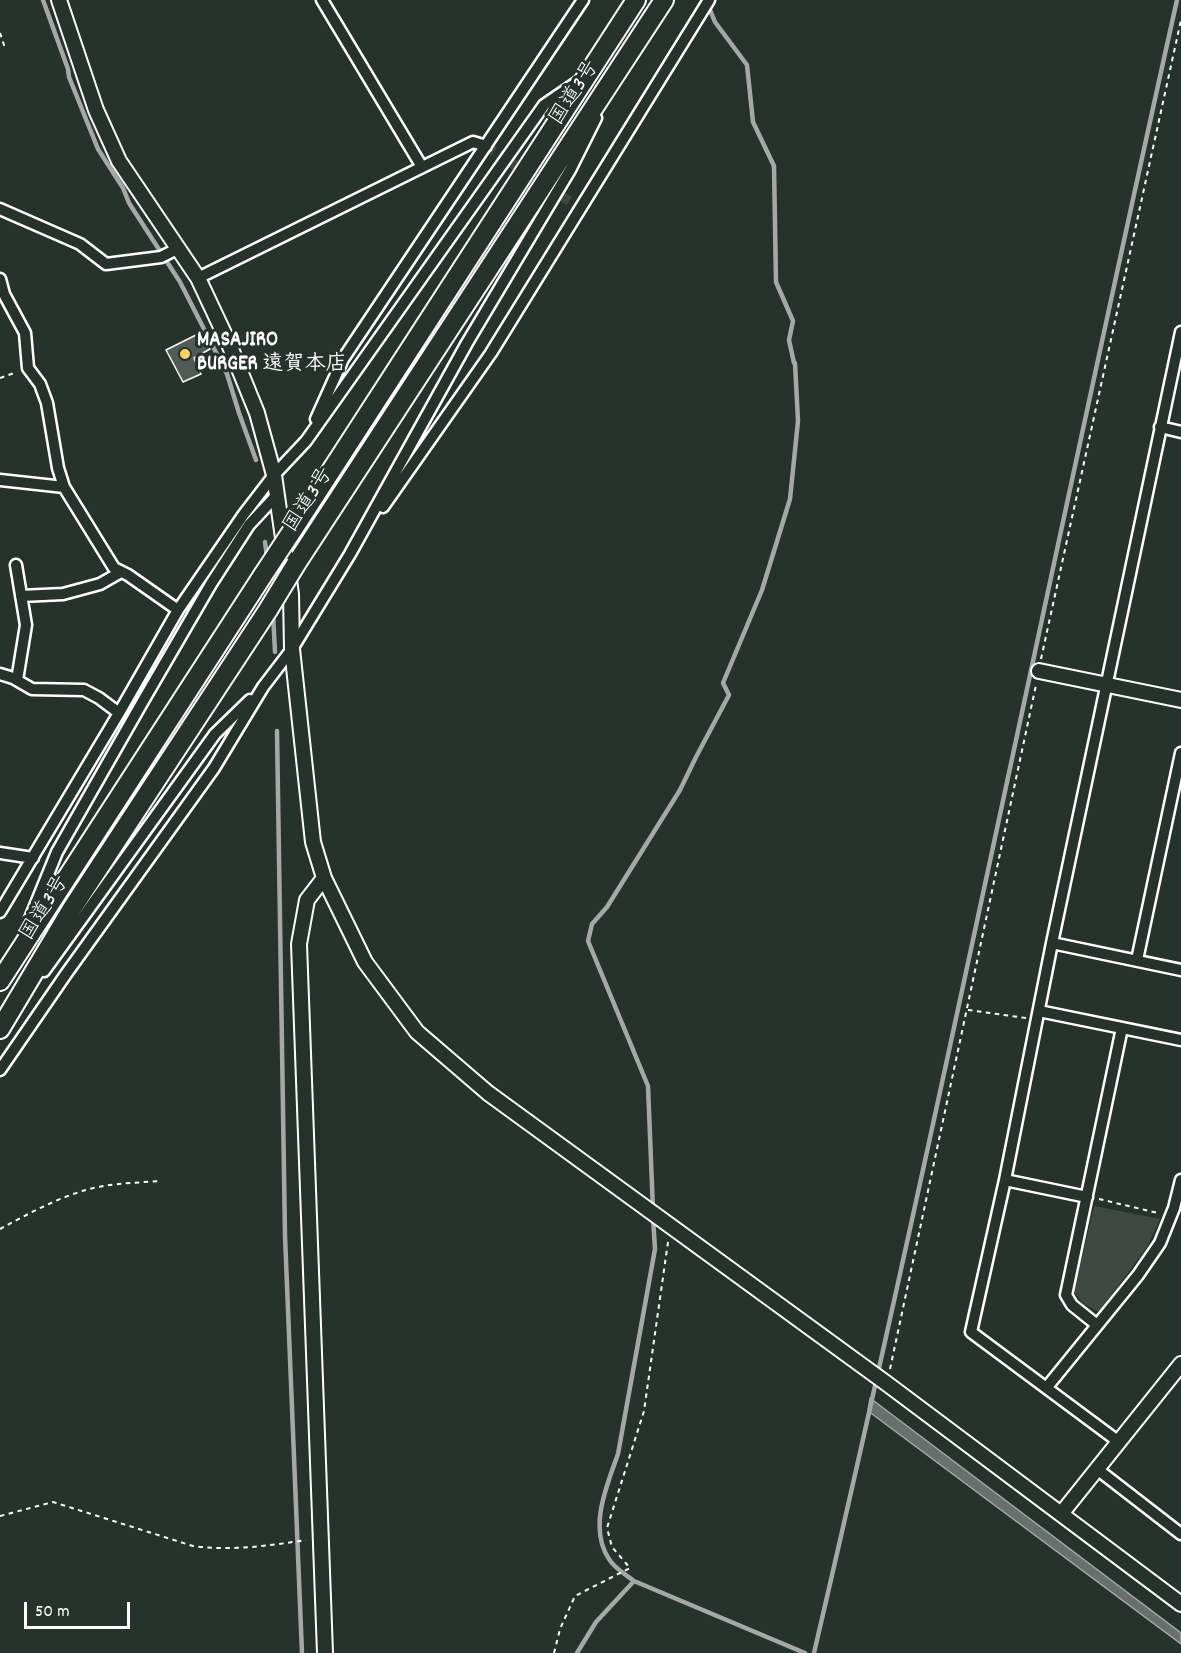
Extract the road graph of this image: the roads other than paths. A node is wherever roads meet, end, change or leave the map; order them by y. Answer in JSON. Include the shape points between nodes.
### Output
{"nodes":[{"id":1,"x":59,"y":0,"type":"edge"},
{"id":2,"x":322,"y":0,"type":"edge"},
{"id":3,"x":583,"y":0,"type":"edge"},
{"id":4,"x":636,"y":0,"type":"edge"},
{"id":5,"x":664,"y":0,"type":"edge"},
{"id":6,"x":709,"y":0,"type":"edge"},
{"id":7,"x":627,"y":58,"type":"junction"},
{"id":8,"x":584,"y":77,"type":"junction"},
{"id":9,"x":486,"y":146,"type":"junction"},
{"id":10,"x":422,"y":167,"type":"junction"},
{"id":11,"x":0,"y":209,"type":"edge"},
{"id":12,"x":179,"y":248,"type":"junction"},
{"id":13,"x":198,"y":278,"type":"junction"},
{"id":14,"x":0,"y":279,"type":"edge"},
{"id":15,"x":1181,"y":332,"type":"edge"},
{"id":16,"x":1179,"y":356,"type":"edge"},
{"id":17,"x":1160,"y":427,"type":"junction"},
{"id":18,"x":1181,"y":432,"type":"edge"},
{"id":19,"x":306,"y":441,"type":"junction"},
{"id":20,"x":274,"y":475,"type":"junction"},
{"id":21,"x":0,"y":480,"type":"edge"},
{"id":22,"x":64,"y":487,"type":"junction"},
{"id":23,"x":277,"y":495,"type":"junction"},
{"id":24,"x":350,"y":554,"type":"junction"},
{"id":25,"x":16,"y":565,"type":"dead end"},
{"id":26,"x":121,"y":572,"type":"junction"},
{"id":27,"x":21,"y":596,"type":"junction"},
{"id":28,"x":178,"y":610,"type":"junction"},
{"id":29,"x":292,"y":649,"type":"junction"},
{"id":30,"x":1039,"y":671,"type":"road end"},
{"id":31,"x":0,"y":674,"type":"edge"},
{"id":32,"x":17,"y":680,"type":"junction"},
{"id":33,"x":1106,"y":684,"type":"junction"},
{"id":34,"x":263,"y":687,"type":"junction"},
{"id":35,"x":1181,"y":700,"type":"edge"},
{"id":36,"x":119,"y":713,"type":"junction"},
{"id":37,"x":1181,"y":753,"type":"edge"},
{"id":38,"x":0,"y":853,"type":"edge"},
{"id":39,"x":33,"y":858,"type":"junction"},
{"id":40,"x":324,"y":878,"type":"junction"},
{"id":41,"x":0,"y":912,"type":"edge"},
{"id":42,"x":1052,"y":943,"type":"junction"},
{"id":43,"x":1137,"y":960,"type":"junction"},
{"id":44,"x":13,"y":962,"type":"junction"},
{"id":45,"x":1181,"y":970,"type":"edge"},
{"id":46,"x":0,"y":981,"type":"edge"},
{"id":47,"x":1039,"y":1015,"type":"junction"},
{"id":48,"x":2,"y":1026,"type":"edge"},
{"id":49,"x":1122,"y":1028,"type":"junction"},
{"id":50,"x":1181,"y":1040,"type":"edge"},
{"id":51,"x":0,"y":1070,"type":"edge"},
{"id":52,"x":1005,"y":1180,"type":"junction"},
{"id":53,"x":1181,"y":1180,"type":"edge"},
{"id":54,"x":1087,"y":1197,"type":"junction"},
{"id":55,"x":1097,"y":1325,"type":"junction"},
{"id":56,"x":1181,"y":1364,"type":"edge"},
{"id":57,"x":1047,"y":1387,"type":"junction"},
{"id":58,"x":1119,"y":1442,"type":"junction"},
{"id":59,"x":1097,"y":1469,"type":"junction"},
{"id":60,"x":1061,"y":1514,"type":"junction"},
{"id":61,"x":1181,"y":1534,"type":"edge"},
{"id":62,"x":1181,"y":1604,"type":"edge"},
{"id":63,"x":324,"y":1653,"type":"edge"}],
"edges":[{"from":1,"to":12,"type":"street","via":[[96,110],[119,161]]},
{"from":2,"to":10,"type":"street"},
{"from":3,"to":9,"type":"street"},
{"from":4,"to":8,"type":"highway","name":"国道3号"},
{"from":5,"to":7,"type":"highway","name":"国道3号"},
{"from":6,"to":24,"type":"street","via":[[491,353]]},
{"from":7,"to":24,"type":"street","via":[[570,170],[467,343]]},
{"from":7,"to":48,"type":"highway","name":"国道3号","bridge":true,"via":[[71,910]]},
{"from":8,"to":19,"type":"street","via":[[544,105]]},
{"from":8,"to":44,"type":"highway","name":"国道3号","bridge":true},
{"from":9,"to":10,"type":"street","via":[[472,142]]},
{"from":9,"to":19,"type":"street","via":[[343,359]]},
{"from":10,"to":13,"type":"street"},
{"from":11,"to":12,"type":"street","via":[[80,244],[106,264],[161,257]]},
{"from":12,"to":13,"type":"street"},
{"from":13,"to":20,"type":"street","via":[[257,413]]},
{"from":14,"to":22,"type":"street","via":[[25,333],[28,368],[47,403]]},
{"from":15,"to":16,"type":"street"},
{"from":16,"to":17,"type":"street"},
{"from":17,"to":18,"type":"street"},
{"from":17,"to":33,"type":"street"},
{"from":19,"to":20,"type":"street"},
{"from":20,"to":23,"type":"street"},
{"from":20,"to":28,"type":"street"},
{"from":21,"to":22,"type":"street"},
{"from":22,"to":26,"type":"street","via":[[114,568]]},
{"from":23,"to":29,"type":"street","via":[[291,594]]},
{"from":23,"to":44,"type":"street","via":[[249,525],[211,584],[57,852]]},
{"from":24,"to":29,"type":"street"},
{"from":25,"to":27,"type":"street"},
{"from":26,"to":27,"type":"street","via":[[100,584],[63,594]]},
{"from":26,"to":28,"type":"street"},
{"from":27,"to":32,"type":"street","via":[[26,625]]},
{"from":28,"to":36,"type":"street"},
{"from":29,"to":34,"type":"street"},
{"from":29,"to":40,"type":"street","via":[[313,843]]},
{"from":30,"to":33,"type":"street"},
{"from":31,"to":32,"type":"street"},
{"from":32,"to":36,"type":"street","via":[[32,689],[84,690]]},
{"from":33,"to":35,"type":"street"},
{"from":33,"to":42,"type":"street"},
{"from":34,"to":48,"type":"street","via":[[215,734]]},
{"from":34,"to":51,"type":"street","via":[[214,768]]},
{"from":36,"to":39,"type":"street"},
{"from":37,"to":43,"type":"street"},
{"from":38,"to":39,"type":"street"},
{"from":39,"to":41,"type":"street"},
{"from":40,"to":60,"type":"street","via":[[366,962],[417,1032],[488,1093]]},
{"from":40,"to":63,"type":"street","via":[[307,900],[299,944]]},
{"from":42,"to":43,"type":"street"},
{"from":42,"to":47,"type":"street"},
{"from":43,"to":45,"type":"street"},
{"from":44,"to":46,"type":"highway","name":"国道3号"},
{"from":47,"to":49,"type":"street"},
{"from":47,"to":52,"type":"street"},
{"from":49,"to":50,"type":"street"},
{"from":49,"to":54,"type":"street"},
{"from":52,"to":54,"type":"street"},
{"from":52,"to":57,"type":"street","via":[[971,1332]]},
{"from":53,"to":55,"type":"street","via":[[1160,1243]]},
{"from":54,"to":55,"type":"street","via":[[1066,1295],[1072,1305]]},
{"from":55,"to":57,"type":"street"},
{"from":56,"to":58,"type":"street"},
{"from":57,"to":58,"type":"street"},
{"from":58,"to":59,"type":"street"},
{"from":59,"to":60,"type":"street"},
{"from":59,"to":61,"type":"street"},
{"from":60,"to":62,"type":"street"}]}
